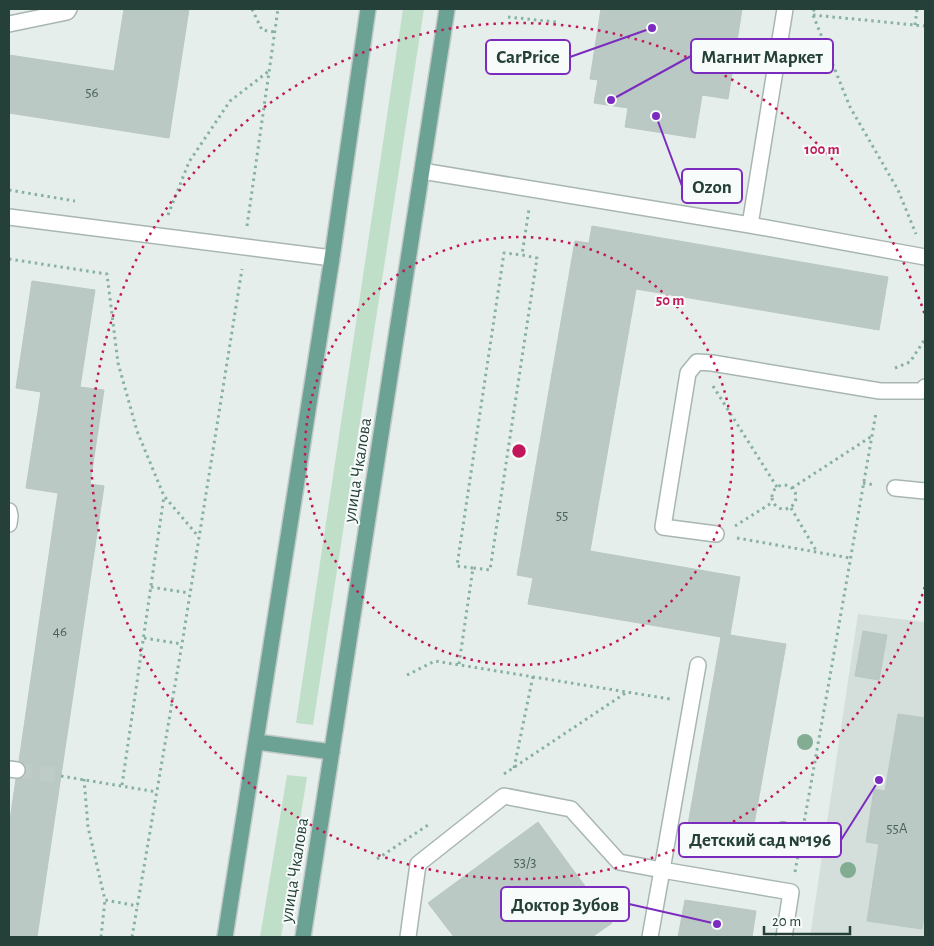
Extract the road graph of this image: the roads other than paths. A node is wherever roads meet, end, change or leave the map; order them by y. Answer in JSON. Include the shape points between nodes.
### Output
{"nodes":[{"id":1,"x":69,"y":9,"type":"edge"},
{"id":2,"x":368,"y":9,"type":"edge"},
{"id":3,"x":446,"y":9,"type":"edge"},
{"id":4,"x":785,"y":9,"type":"edge"},
{"id":5,"x":9,"y":24,"type":"edge"},
{"id":6,"x":422,"y":171,"type":"junction"},
{"id":7,"x":9,"y":217,"type":"edge"},
{"id":8,"x":750,"y":225,"type":"junction"},
{"id":9,"x":921,"y":256,"type":"edge"},
{"id":10,"x":332,"y":258,"type":"junction"},
{"id":11,"x":925,"y":387,"type":"edge"},
{"id":12,"x":895,"y":488,"type":"dead end"},
{"id":13,"x":925,"y":491,"type":"edge"},
{"id":14,"x":9,"y":511,"type":"edge"},
{"id":15,"x":9,"y":524,"type":"edge"},
{"id":16,"x":719,"y":535,"type":"road end"},
{"id":17,"x":698,"y":665,"type":"dead end"},
{"id":18,"x":257,"y":742,"type":"junction"},
{"id":19,"x":332,"y":752,"type":"junction"},
{"id":20,"x":662,"y":870,"type":"junction"},
{"id":21,"x":225,"y":937,"type":"edge"},
{"id":22,"x":303,"y":937,"type":"edge"},
{"id":23,"x":408,"y":937,"type":"edge"},
{"id":24,"x":650,"y":937,"type":"edge"},
{"id":25,"x":784,"y":937,"type":"edge"}],
"edges":[{"from":1,"to":5,"type":"lane"},
{"from":2,"to":10,"type":"main road"},
{"from":3,"to":6,"type":"main road","name":"улица Чкалова"},
{"from":4,"to":8,"type":"lane"},
{"from":6,"to":8,"type":"lane"},
{"from":6,"to":19,"type":"main road","name":"улица Чкалова"},
{"from":7,"to":10,"type":"lane"},
{"from":8,"to":9,"type":"lane"},
{"from":10,"to":18,"type":"main road"},
{"from":11,"to":16,"type":"lane","via":[[922,391],[880,391],[697,362],[688,373],[663,527]]},
{"from":12,"to":13,"type":"lane"},
{"from":14,"to":15,"type":"lane"},
{"from":17,"to":20,"type":"lane"},
{"from":18,"to":19,"type":"main road"},
{"from":18,"to":21,"type":"main road"},
{"from":19,"to":22,"type":"main road","name":"улица Чкалова"},
{"from":20,"to":23,"type":"lane","via":[[619,862],[571,809],[504,796],[418,864]]},
{"from":20,"to":24,"type":"lane"},
{"from":20,"to":25,"type":"lane","via":[[791,892]]}]}
